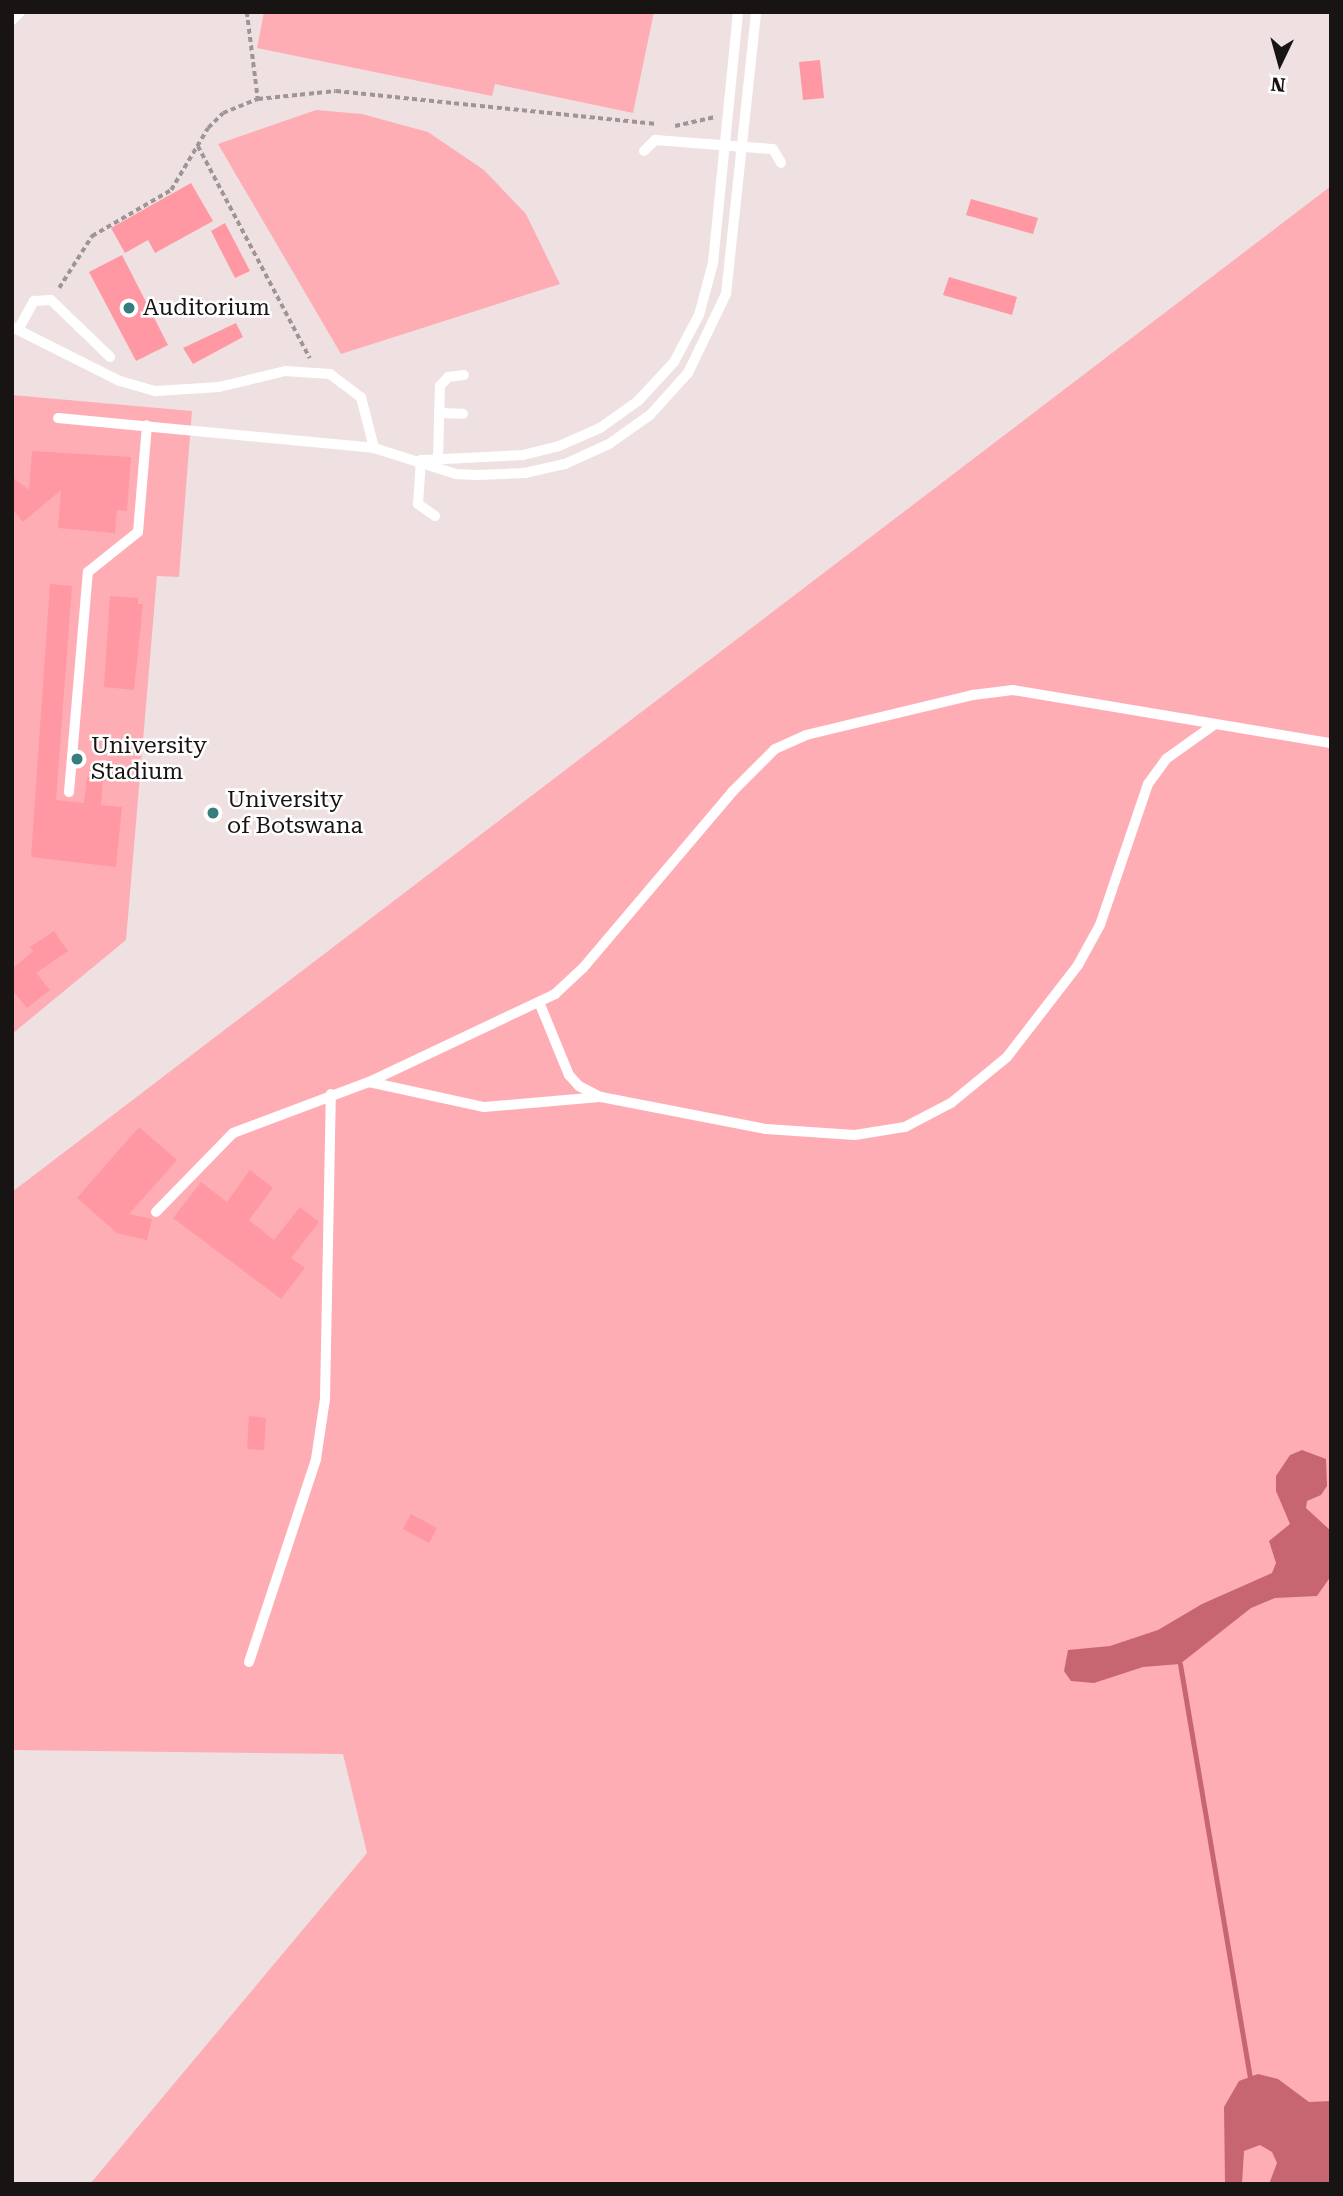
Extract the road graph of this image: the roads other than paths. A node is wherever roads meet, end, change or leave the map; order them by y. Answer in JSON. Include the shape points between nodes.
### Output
{"nodes":[{"id":1,"x":20,"y":12,"type":"edge"},
{"id":2,"x":738,"y":12,"type":"edge"},
{"id":3,"x":756,"y":12,"type":"edge"},
{"id":4,"x":12,"y":20,"type":"edge"},
{"id":5,"x":683,"y":142,"type":"junction"},
{"id":6,"x":724,"y":145,"type":"junction"},
{"id":7,"x":742,"y":147,"type":"junction"},
{"id":8,"x":644,"y":151,"type":"dead end"},
{"id":9,"x":682,"y":155,"type":"dead end"},
{"id":10,"x":781,"y":163,"type":"dead end"},
{"id":11,"x":15,"y":328,"type":"edge"},
{"id":12,"x":110,"y":357,"type":"dead end"},
{"id":13,"x":464,"y":376,"type":"dead end"},
{"id":14,"x":439,"y":413,"type":"junction"},
{"id":15,"x":463,"y":414,"type":"dead end"},
{"id":16,"x":58,"y":418,"type":"dead end"},
{"id":17,"x":147,"y":425,"type":"junction"},
{"id":18,"x":374,"y":448,"type":"junction"},
{"id":19,"x":438,"y":458,"type":"junction"},
{"id":20,"x":421,"y":460,"type":"junction"},
{"id":21,"x":435,"y":516,"type":"dead end"},
{"id":22,"x":1215,"y":724,"type":"junction"},
{"id":23,"x":1331,"y":743,"type":"edge"},
{"id":24,"x":69,"y":792,"type":"dead end"},
{"id":25,"x":539,"y":1002,"type":"junction"},
{"id":26,"x":369,"y":1082,"type":"junction"},
{"id":27,"x":331,"y":1094,"type":"junction"},
{"id":28,"x":601,"y":1097,"type":"junction"},
{"id":29,"x":156,"y":1212,"type":"dead end"},
{"id":30,"x":249,"y":1662,"type":"dead end"}],
"edges":[{"from":1,"to":4,"type":"lane"},
{"from":2,"to":6,"type":"lane"},
{"from":3,"to":7,"type":"lane"},
{"from":5,"to":6,"type":"lane"},
{"from":5,"to":8,"type":"lane","via":[[655,140]]},
{"from":5,"to":9,"type":"lane"},
{"from":6,"to":7,"type":"lane"},
{"from":6,"to":19,"type":"lane","via":[[708,289],[674,362],[638,401],[600,428],[559,446],[523,454]]},
{"from":7,"to":10,"type":"lane","via":[[774,149]]},
{"from":7,"to":20,"type":"lane","via":[[726,294],[688,373],[650,415],[609,444],[565,464],[525,473],[456,474]]},
{"from":11,"to":12,"type":"lane","via":[[34,302],[51,300]]},
{"from":11,"to":18,"type":"lane","via":[[120,381],[156,391],[175,393],[285,371],[316,370],[341,380],[360,397]]},
{"from":13,"to":14,"type":"lane","via":[[453,375],[442,382]]},
{"from":14,"to":15,"type":"lane"},
{"from":14,"to":19,"type":"lane"},
{"from":16,"to":17,"type":"lane"},
{"from":17,"to":18,"type":"lane"},
{"from":17,"to":24,"type":"lane","via":[[138,532],[88,572]]},
{"from":18,"to":20,"type":"lane"},
{"from":19,"to":20,"type":"lane"},
{"from":20,"to":21,"type":"lane","via":[[418,503]]},
{"from":22,"to":23,"type":"lane"},
{"from":22,"to":25,"type":"lane","via":[[1052,693],[1013,690],[806,735],[775,749],[583,968]]},
{"from":22,"to":28,"type":"lane","via":[[1166,759],[1148,784],[1100,925],[1078,965],[1007,1057],[951,1103],[905,1127],[855,1135],[766,1129]]},
{"from":25,"to":26,"type":"lane"},
{"from":25,"to":28,"type":"lane","via":[[569,1075]]},
{"from":26,"to":27,"type":"lane"},
{"from":26,"to":28,"type":"lane","via":[[484,1107]]},
{"from":27,"to":29,"type":"lane","via":[[233,1133]]},
{"from":27,"to":30,"type":"lane","via":[[325,1399],[316,1459]]}]}
